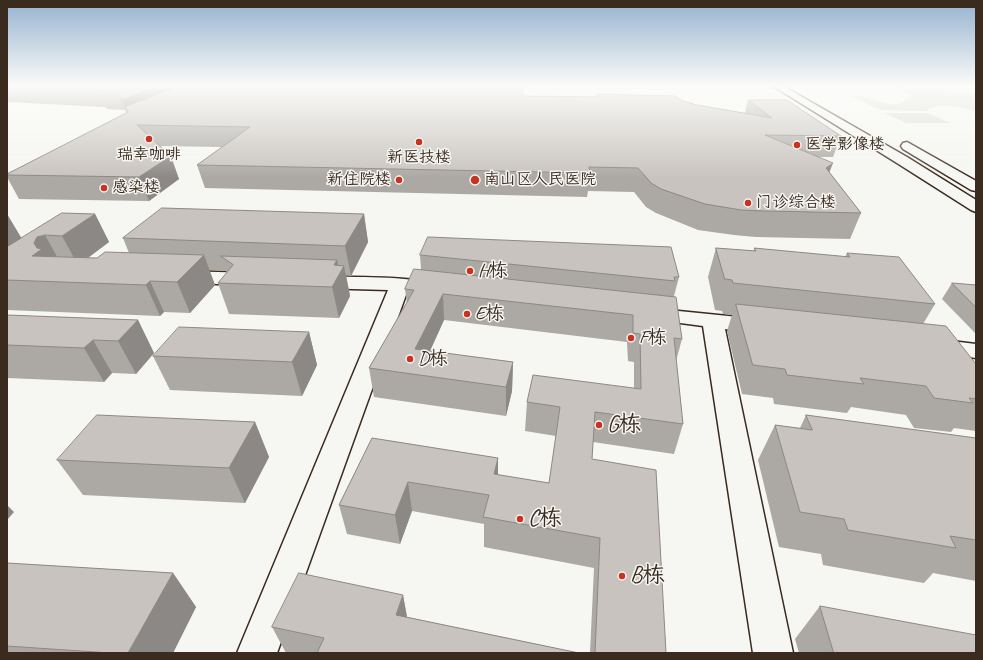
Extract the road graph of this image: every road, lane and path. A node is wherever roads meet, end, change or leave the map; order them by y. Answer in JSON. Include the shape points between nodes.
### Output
{"nodes":[{"id":1,"x":829,"y":117,"type":"edge"},
{"id":2,"x":900,"y":142,"type":"dead end"},
{"id":3,"x":976,"y":187,"type":"edge"},
{"id":4,"x":976,"y":207,"type":"edge"},
{"id":5,"x":164,"y":276,"type":"edge"},
{"id":6,"x":274,"y":280,"type":"edge"},
{"id":7,"x":298,"y":281,"type":"edge"},
{"id":8,"x":400,"y":285,"type":"junction"},
{"id":9,"x":455,"y":291,"type":"edge"},
{"id":10,"x":627,"y":311,"type":"edge"},
{"id":11,"x":713,"y":321,"type":"junction"},
{"id":12,"x":777,"y":328,"type":"edge"},
{"id":13,"x":919,"y":344,"type":"edge"},
{"id":14,"x":976,"y":351,"type":"edge"},
{"id":15,"x":257,"y":653,"type":"edge"},
{"id":16,"x":773,"y":653,"type":"edge"}],
"edges":[{"from":1,"to":4,"type":"street"},
{"from":2,"to":3,"type":"street"},
{"from":5,"to":6,"type":"street"},
{"from":7,"to":8,"type":"street"},
{"from":8,"to":9,"type":"street"},
{"from":8,"to":15,"type":"street"},
{"from":10,"to":11,"type":"street"},
{"from":11,"to":12,"type":"street"},
{"from":11,"to":16,"type":"street"},
{"from":13,"to":14,"type":"street"}]}
